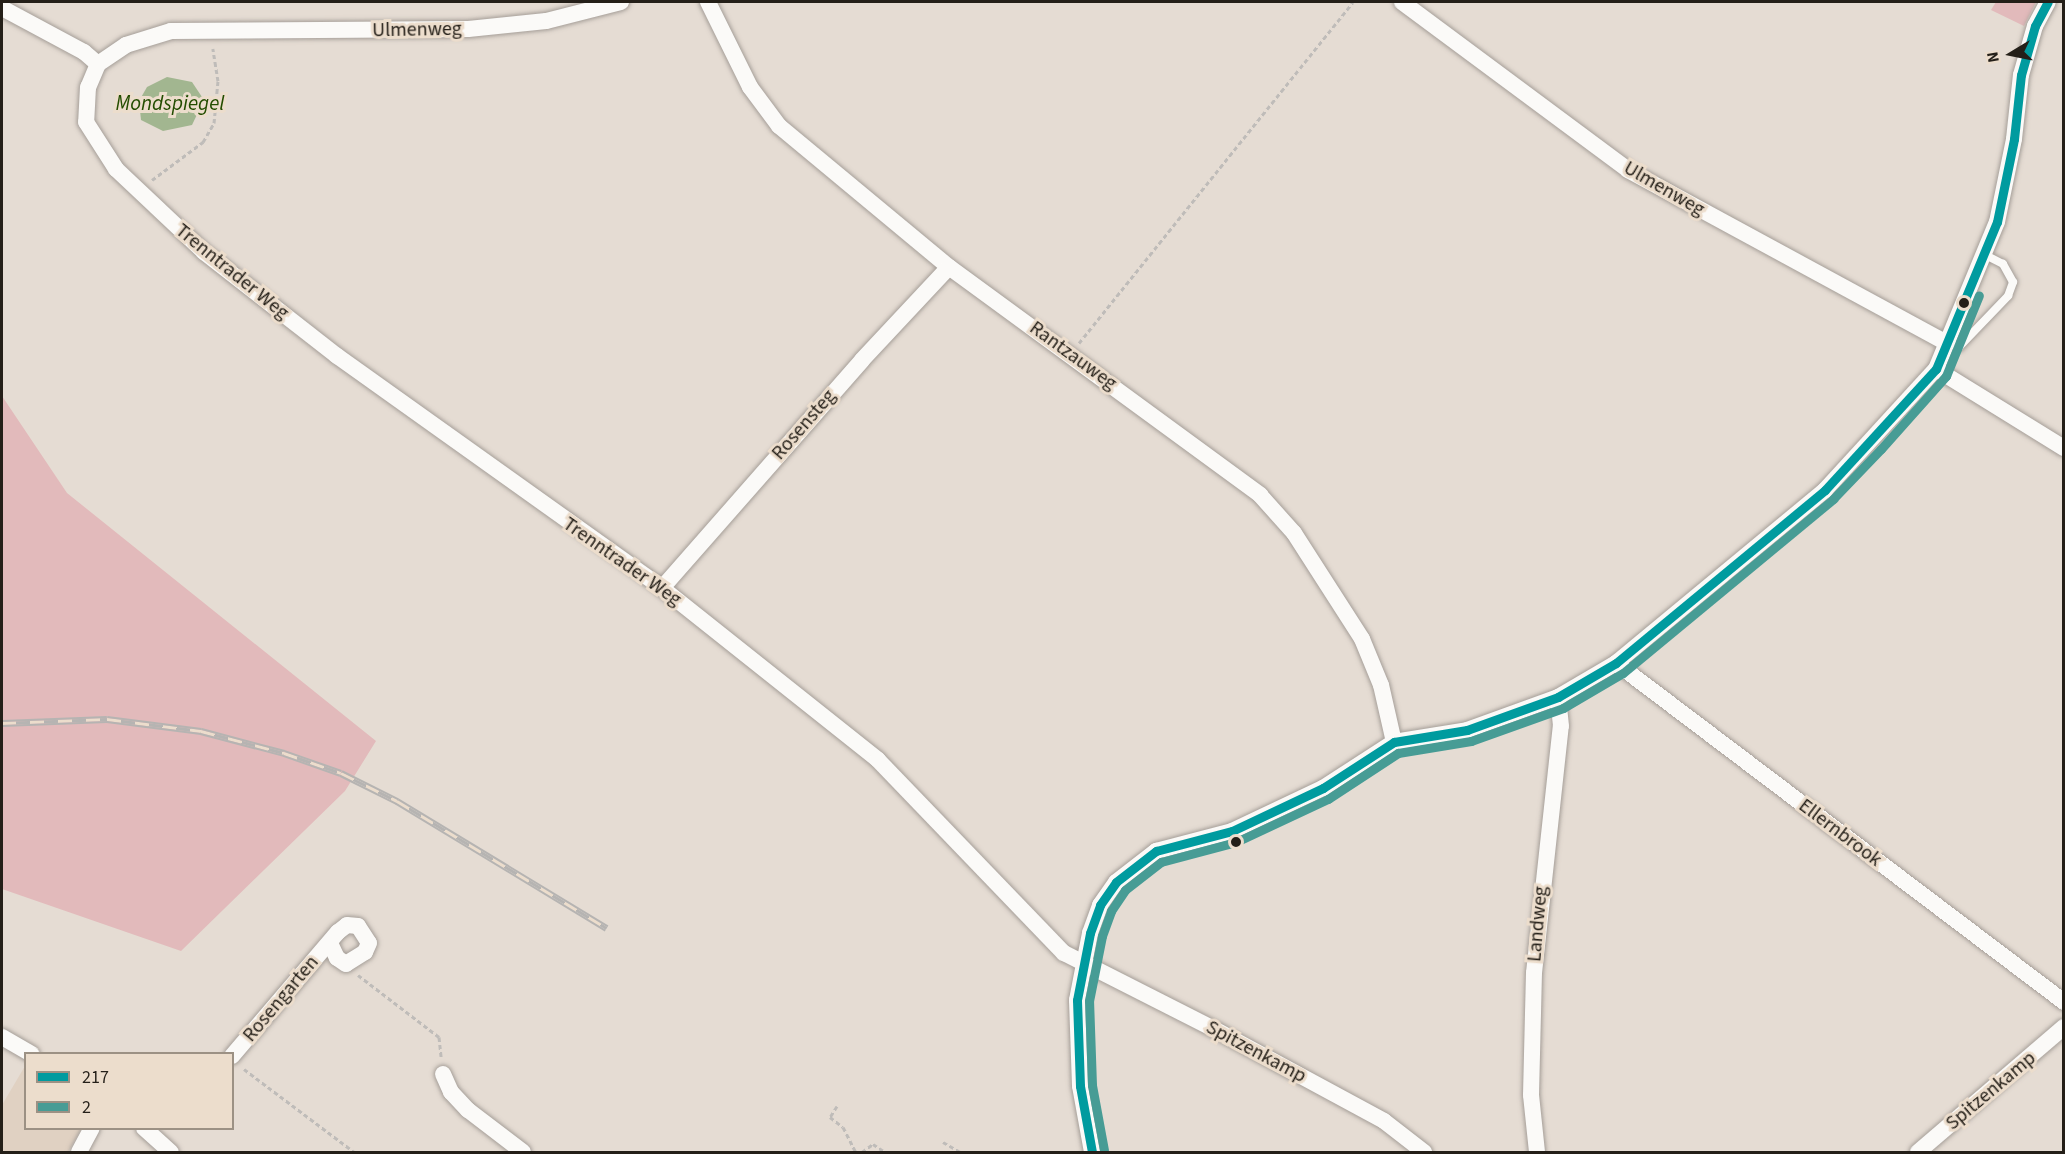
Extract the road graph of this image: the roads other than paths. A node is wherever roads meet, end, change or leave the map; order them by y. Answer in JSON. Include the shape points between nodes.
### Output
{"nodes":[{"id":1,"x":621,"y":2,"type":"edge"},
{"id":2,"x":708,"y":2,"type":"edge"},
{"id":3,"x":1402,"y":2,"type":"edge"},
{"id":4,"x":2048,"y":2,"type":"edge"},
{"id":5,"x":2,"y":8,"type":"edge"},
{"id":6,"x":98,"y":64,"type":"junction"},
{"id":7,"x":1982,"y":254,"type":"junction"},
{"id":8,"x":949,"y":267,"type":"junction"},
{"id":9,"x":1947,"y":343,"type":"junction"},
{"id":10,"x":1936,"y":369,"type":"junction"},
{"id":11,"x":2064,"y":448,"type":"edge"},
{"id":12,"x":662,"y":588,"type":"junction"},
{"id":13,"x":1616,"y":663,"type":"junction"},
{"id":14,"x":1558,"y":697,"type":"junction"},
{"id":15,"x":1394,"y":742,"type":"junction"},
{"id":16,"x":330,"y":943,"type":"junction"},
{"id":17,"x":1082,"y":963,"type":"junction"},
{"id":18,"x":2064,"y":1002,"type":"edge"},
{"id":19,"x":2064,"y":1027,"type":"edge"},
{"id":20,"x":2,"y":1037,"type":"edge"},
{"id":21,"x":28,"y":1052,"type":"edge"},
{"id":22,"x":237,"y":1062,"type":"edge"},
{"id":23,"x":443,"y":1074,"type":"road end"},
{"id":24,"x":92,"y":1130,"type":"edge"},
{"id":25,"x":162,"y":1134,"type":"edge"},
{"id":26,"x":79,"y":1152,"type":"edge"},
{"id":27,"x":171,"y":1152,"type":"edge"},
{"id":28,"x":523,"y":1152,"type":"edge"},
{"id":29,"x":1092,"y":1152,"type":"edge"},
{"id":30,"x":1424,"y":1152,"type":"edge"},
{"id":31,"x":1537,"y":1152,"type":"edge"},
{"id":32,"x":1918,"y":1152,"type":"edge"}],
"edges":[{"from":1,"to":6,"type":"street","name":"Ulmenweg","via":[[546,21],[468,29],[171,31],[144,39]]},
{"from":2,"to":8,"type":"street","name":"Rantzauweg","via":[[750,87],[779,126]]},
{"from":3,"to":9,"type":"street","name":"Ulmenweg","via":[[1628,170]]},
{"from":4,"to":7,"type":"street","via":[[2035,26],[2021,75],[2014,139],[1999,212]]},
{"from":5,"to":6,"type":"street","via":[[84,52]]},
{"from":6,"to":12,"type":"street","name":"Trenntrader Weg","via":[[84,105],[86,122],[95,141],[136,191],[204,252],[337,356]]},
{"from":7,"to":9,"type":"street"},
{"from":7,"to":9,"type":"lane","via":[[2003,264],[2013,282],[2008,296],[1959,347]]},
{"from":8,"to":12,"type":"street","name":"Rosensteg","via":[[847,376]]},
{"from":8,"to":15,"type":"street","name":"Rantzauweg","via":[[1260,495],[1294,532],[1362,639],[1381,685]]},
{"from":9,"to":10,"type":"street"},
{"from":10,"to":11,"type":"street"},
{"from":10,"to":13,"type":"street","via":[[1826,490]]},
{"from":12,"to":17,"type":"street","name":"Trenntrader Weg","via":[[878,760],[1064,953]]},
{"from":13,"to":14,"type":"street"},
{"from":13,"to":18,"type":"street","name":"Ellernbrook"},
{"from":14,"to":15,"type":"street","via":[[1467,730]]},
{"from":14,"to":31,"type":"street","name":"Landweg","via":[[1561,726],[1533,974],[1531,1095]]},
{"from":15,"to":17,"type":"street","via":[[1323,788],[1232,831],[1171,845],[1142,861],[1116,882],[1100,905]]},
{"from":16,"to":16,"type":"street","name":"Rosengarten","via":[[337,958],[346,964],[365,952],[369,943],[358,926],[347,925]]},
{"from":16,"to":22,"type":"street","name":"Rosengarten"},
{"from":17,"to":29,"type":"street","via":[[1075,1041]]},
{"from":17,"to":30,"type":"street","name":"Spitzenkamp","via":[[1384,1121]]},
{"from":19,"to":32,"type":"street","name":"Spitzenkamp"},
{"from":20,"to":21,"type":"street"},
{"from":23,"to":28,"type":"street","via":[[451,1092],[468,1110]]},
{"from":24,"to":26,"type":"street"},
{"from":25,"to":27,"type":"street"}]}
